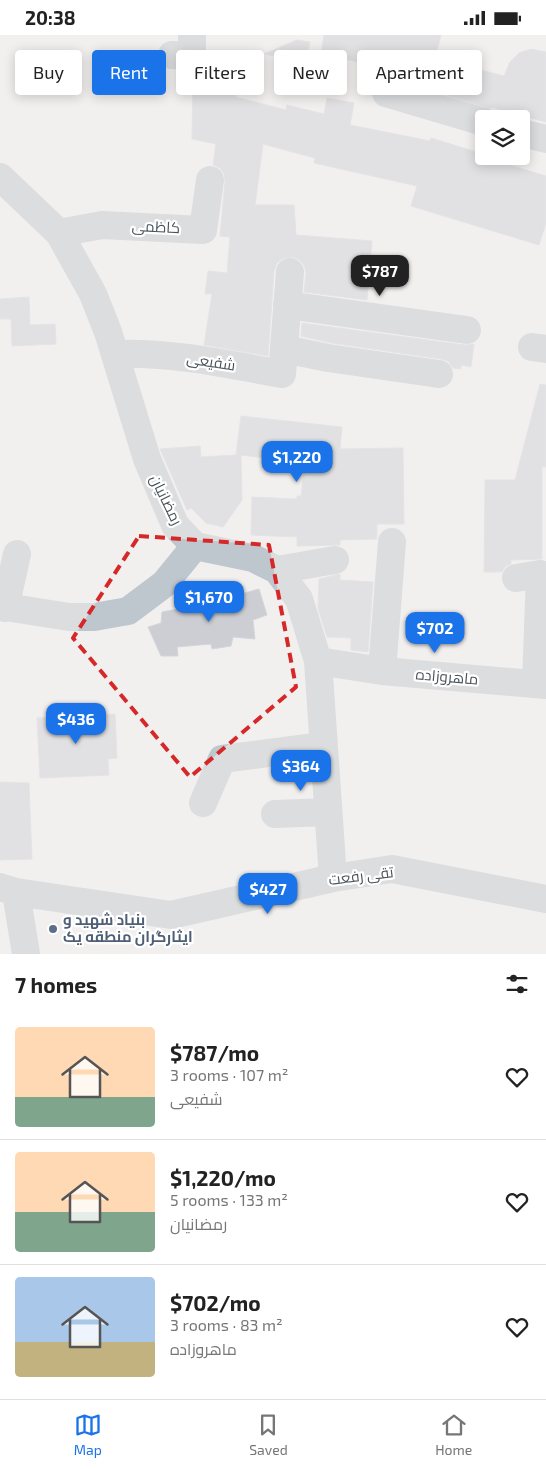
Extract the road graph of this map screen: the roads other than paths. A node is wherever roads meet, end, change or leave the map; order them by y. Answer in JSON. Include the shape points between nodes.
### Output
{"nodes":[{"id":1,"x":192,"y":35,"type":"edge"},
{"id":2,"x":172,"y":55,"type":"dead end"},
{"id":3,"x":393,"y":95,"type":"edge"},
{"id":4,"x":475,"y":119,"type":"edge"},
{"id":5,"x":530,"y":135,"type":"edge"},
{"id":6,"x":546,"y":139,"type":"edge"},
{"id":7,"x":0,"y":177,"type":"edge"},
{"id":8,"x":210,"y":180,"type":"dead end"},
{"id":9,"x":59,"y":233,"type":"junction"},
{"id":10,"x":290,"y":272,"type":"dead end"},
{"id":11,"x":287,"y":305,"type":"junction"},
{"id":12,"x":467,"y":330,"type":"dead end"},
{"id":13,"x":284,"y":349,"type":"junction"},
{"id":14,"x":115,"y":355,"type":"junction"},
{"id":15,"x":439,"y":374,"type":"dead end"},
{"id":16,"x":392,"y":542,"type":"dead end"},
{"id":17,"x":195,"y":546,"type":"junction"},
{"id":18,"x":16,"y":554,"type":"dead end"},
{"id":19,"x":335,"y":560,"type":"dead end"},
{"id":20,"x":278,"y":570,"type":"junction"},
{"id":21,"x":516,"y":578,"type":"dead end"},
{"id":22,"x":3,"y":607,"type":"edge"},
{"id":23,"x":318,"y":661,"type":"junction"},
{"id":24,"x":382,"y":671,"type":"junction"},
{"id":25,"x":541,"y":685,"type":"edge"},
{"id":26,"x":323,"y":746,"type":"junction"},
{"id":27,"x":203,"y":803,"type":"dead end"},
{"id":28,"x":328,"y":812,"type":"junction"},
{"id":29,"x":275,"y":814,"type":"dead end"},
{"id":30,"x":333,"y":878,"type":"junction"},
{"id":31,"x":8,"y":889,"type":"edge"},
{"id":32,"x":546,"y":899,"type":"edge"},
{"id":33,"x":26,"y":954,"type":"edge"}],
"edges":[{"from":1,"to":2,"type":"street","via":[[192,56]]},
{"from":3,"to":4,"type":"street"},
{"from":5,"to":6,"type":"street"},
{"from":7,"to":9,"type":"street","name":"رمضانیان"},
{"from":8,"to":9,"type":"street","name":"کاظمی","via":[[203,230],[102,225]]},
{"from":9,"to":14,"type":"street","name":"رمضانیان","via":[[93,293]]},
{"from":10,"to":11,"type":"street","name":"شفیعی"},
{"from":11,"to":12,"type":"street"},
{"from":11,"to":13,"type":"street","name":"شفیعی"},
{"from":13,"to":14,"type":"street","name":"شفیعی","via":[[282,375],[198,359],[134,353]]},
{"from":13,"to":15,"type":"street"},
{"from":14,"to":17,"type":"street","name":"رمضانیان","via":[[147,459],[175,525]]},
{"from":16,"to":24,"type":"street"},
{"from":17,"to":20,"type":"street","via":[[253,557]]},
{"from":17,"to":22,"type":"street","via":[[164,584],[128,611],[94,617],[69,617]]},
{"from":18,"to":22,"type":"street"},
{"from":19,"to":20,"type":"street"},
{"from":20,"to":23,"type":"street","via":[[299,599]]},
{"from":21,"to":25,"type":"street","via":[[540,574]]},
{"from":23,"to":24,"type":"street","name":"ماهروزاده"},
{"from":23,"to":26,"type":"street"},
{"from":24,"to":25,"type":"street","name":"ماهروزاده"},
{"from":26,"to":27,"type":"street","via":[[222,759]]},
{"from":26,"to":28,"type":"street"},
{"from":28,"to":29,"type":"street"},
{"from":28,"to":30,"type":"street"},
{"from":30,"to":31,"type":"street","name":"تقی رفعت","via":[[171,915]]},
{"from":30,"to":32,"type":"street","name":"تقی رفعت","via":[[392,869]]},
{"from":31,"to":33,"type":"street"}]}
